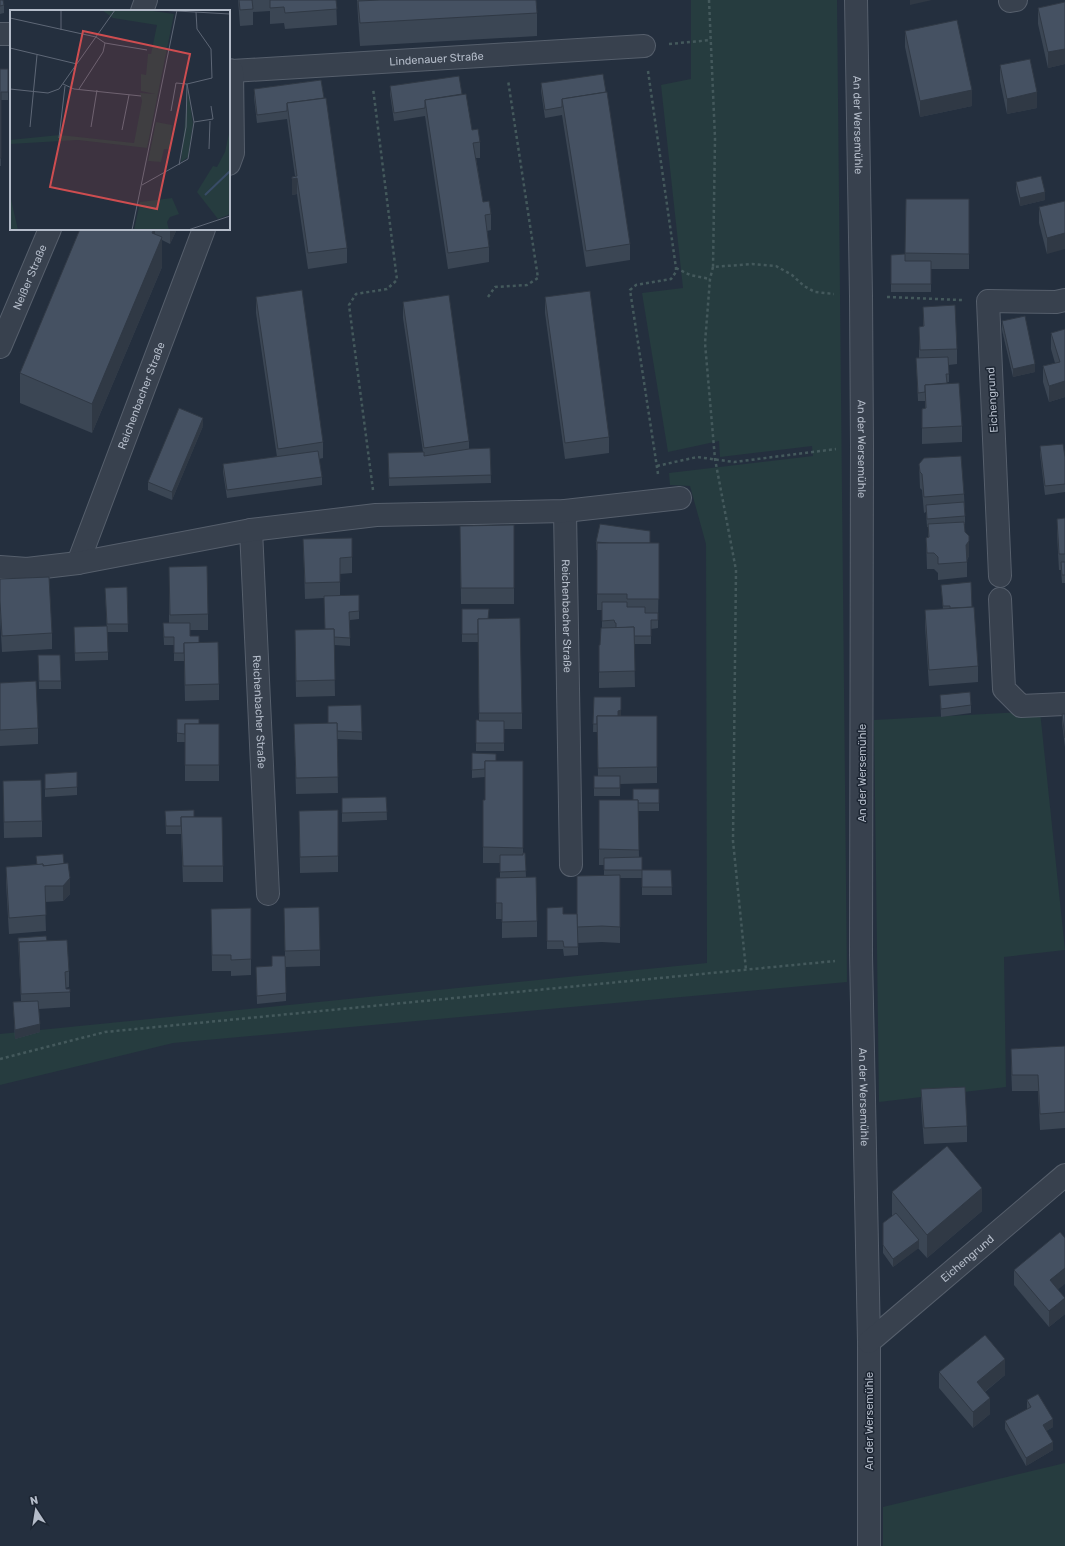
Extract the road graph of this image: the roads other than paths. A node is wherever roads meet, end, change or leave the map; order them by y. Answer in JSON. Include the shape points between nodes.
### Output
{"nodes":[{"id":1,"x":146,"y":0,"type":"edge"},
{"id":2,"x":856,"y":0,"type":"edge"},
{"id":3,"x":142,"y":10,"type":"edge"},
{"id":4,"x":644,"y":46,"type":"road end"},
{"id":5,"x":230,"y":70,"type":"edge"},
{"id":6,"x":230,"y":162,"type":"edge"},
{"id":7,"x":50,"y":230,"type":"edge"},
{"id":8,"x":204,"y":230,"type":"edge"},
{"id":9,"x":1065,"y":300,"type":"edge"},
{"id":10,"x":5,"y":322,"type":"edge"},
{"id":11,"x":0,"y":347,"type":"edge"},
{"id":12,"x":671,"y":499,"type":"road end"},
{"id":13,"x":565,"y":511,"type":"junction"},
{"id":14,"x":251,"y":530,"type":"junction"},
{"id":15,"x":78,"y":563,"type":"junction"},
{"id":16,"x":0,"y":566,"type":"edge"},
{"id":17,"x":1000,"y":576,"type":"dead end"},
{"id":18,"x":1000,"y":599,"type":"dead end"},
{"id":19,"x":1065,"y":704,"type":"edge"},
{"id":20,"x":571,"y":865,"type":"dead end"},
{"id":21,"x":268,"y":894,"type":"dead end"},
{"id":22,"x":1065,"y":1175,"type":"edge"},
{"id":23,"x":869,"y":1342,"type":"junction"},
{"id":24,"x":869,"y":1546,"type":"edge"}],
"edges":[{"from":1,"to":3,"type":"street"},
{"from":2,"to":23,"type":"street","name":"An der Wersemühle","via":[[862,446],[861,955]]},
{"from":4,"to":5,"type":"street","name":"Lindenauer Straße"},
{"from":5,"to":6,"type":"street","via":[[233,154]]},
{"from":7,"to":10,"type":"street","name":"Neißer Straße"},
{"from":8,"to":15,"type":"street","name":"Reichenbacher Straße"},
{"from":9,"to":17,"type":"street","name":"Eichengrund","via":[[988,301]]},
{"from":10,"to":11,"type":"street","name":"Neißer Straße"},
{"from":12,"to":13,"type":"street"},
{"from":13,"to":14,"type":"street","via":[[376,515]]},
{"from":13,"to":20,"type":"street","name":"Reichenbacher Straße"},
{"from":14,"to":15,"type":"street"},
{"from":14,"to":21,"type":"street","name":"Reichenbacher Straße"},
{"from":15,"to":16,"type":"street","via":[[27,570]]},
{"from":18,"to":19,"type":"street","via":[[1004,689],[1021,706]]},
{"from":22,"to":23,"type":"street","name":"Eichengrund"},
{"from":23,"to":24,"type":"street","name":"An der Wersemühle"}]}
